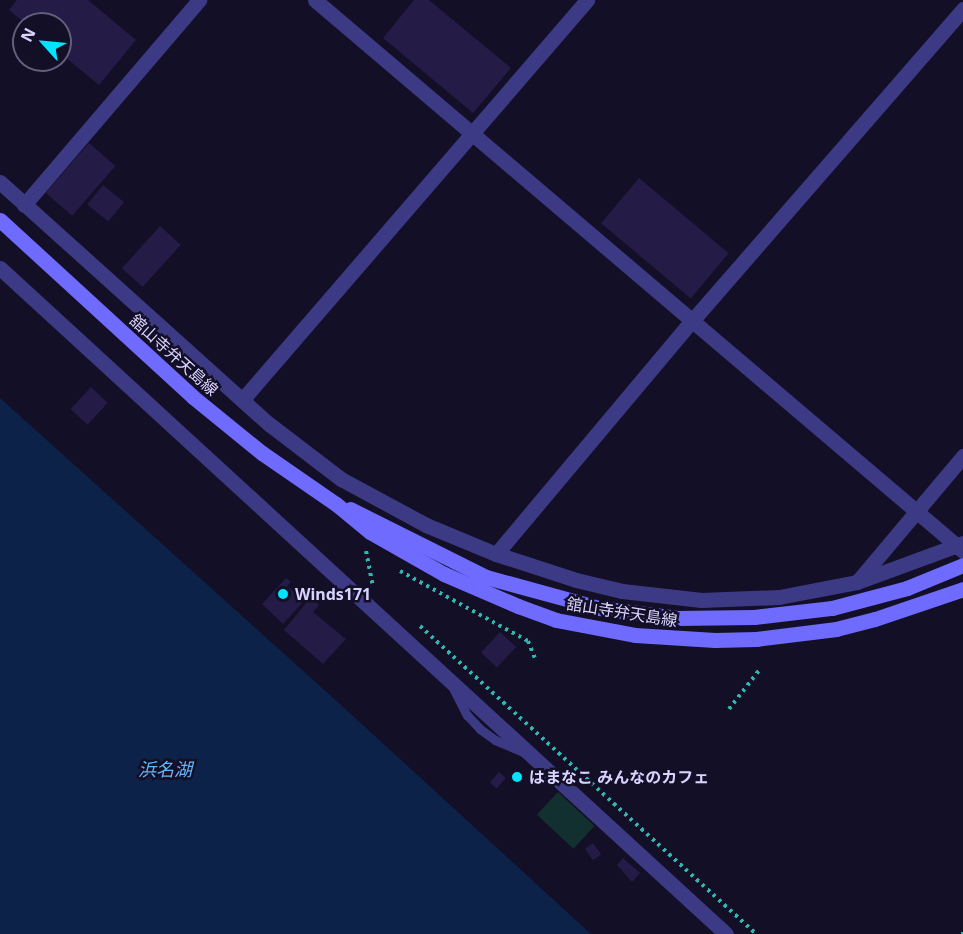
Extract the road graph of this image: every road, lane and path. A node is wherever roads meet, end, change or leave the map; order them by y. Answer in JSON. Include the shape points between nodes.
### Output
{"nodes":[{"id":1,"x":200,"y":0,"type":"edge"},
{"id":2,"x":315,"y":0,"type":"edge"},
{"id":3,"x":587,"y":0,"type":"edge"},
{"id":4,"x":963,"y":9,"type":"edge"},
{"id":5,"x":471,"y":134,"type":"junction"},
{"id":6,"x":0,"y":182,"type":"edge"},
{"id":7,"x":24,"y":205,"type":"junction"},
{"id":8,"x":0,"y":220,"type":"edge"},
{"id":9,"x":0,"y":268,"type":"edge"},
{"id":10,"x":691,"y":322,"type":"junction"},
{"id":11,"x":243,"y":399,"type":"junction"},
{"id":12,"x":963,"y":456,"type":"edge"},
{"id":13,"x":336,"y":504,"type":"junction"},
{"id":14,"x":915,"y":511,"type":"junction"},
{"id":15,"x":961,"y":547,"type":"edge"},
{"id":16,"x":496,"y":554,"type":"junction"},
{"id":17,"x":374,"y":555,"type":"dead end"},
{"id":18,"x":963,"y":565,"type":"edge"},
{"id":19,"x":397,"y":570,"type":"dead end"},
{"id":20,"x":857,"y":582,"type":"junction"},
{"id":21,"x":378,"y":589,"type":"dead end"},
{"id":22,"x":963,"y":589,"type":"edge"},
{"id":23,"x":413,"y":621,"type":"dead end"},
{"id":24,"x":535,"y":658,"type":"dead end"},
{"id":25,"x":760,"y":669,"type":"dead end"},
{"id":26,"x":729,"y":709,"type":"dead end"},
{"id":27,"x":726,"y":934,"type":"edge"},
{"id":28,"x":756,"y":934,"type":"edge"}],
"edges":[{"from":1,"to":7,"type":"street"},
{"from":2,"to":5,"type":"street"},
{"from":3,"to":5,"type":"street"},
{"from":4,"to":10,"type":"street"},
{"from":5,"to":10,"type":"street"},
{"from":5,"to":11,"type":"street"},
{"from":6,"to":7,"type":"street"},
{"from":7,"to":11,"type":"street"},
{"from":8,"to":13,"type":"main road","name":"舘山寺弁天島線","via":[[193,397],[262,453]]},
{"from":9,"to":27,"type":"street"},
{"from":10,"to":14,"type":"street"},
{"from":10,"to":16,"type":"street"},
{"from":11,"to":16,"type":"street","via":[[341,479],[426,525]]},
{"from":12,"to":14,"type":"street"},
{"from":13,"to":18,"type":"main road","name":"舘山寺弁天島線","via":[[486,577],[590,605],[657,616],[715,619],[793,614],[870,599]]},
{"from":13,"to":22,"type":"main road","name":"舘山寺弁天島線","via":[[370,532],[480,591],[556,620],[635,635],[716,640],[796,635],[875,620]]},
{"from":14,"to":15,"type":"street"},
{"from":14,"to":20,"type":"street"},
{"from":15,"to":20,"type":"street"},
{"from":16,"to":20,"type":"street","via":[[622,591],[701,600],[779,597]]},
{"from":17,"to":21,"type":"path","via":[[366,550],[370,581]]},
{"from":19,"to":24,"type":"path","via":[[528,641]]},
{"from":23,"to":28,"type":"path"},
{"from":25,"to":26,"type":"path"}]}
